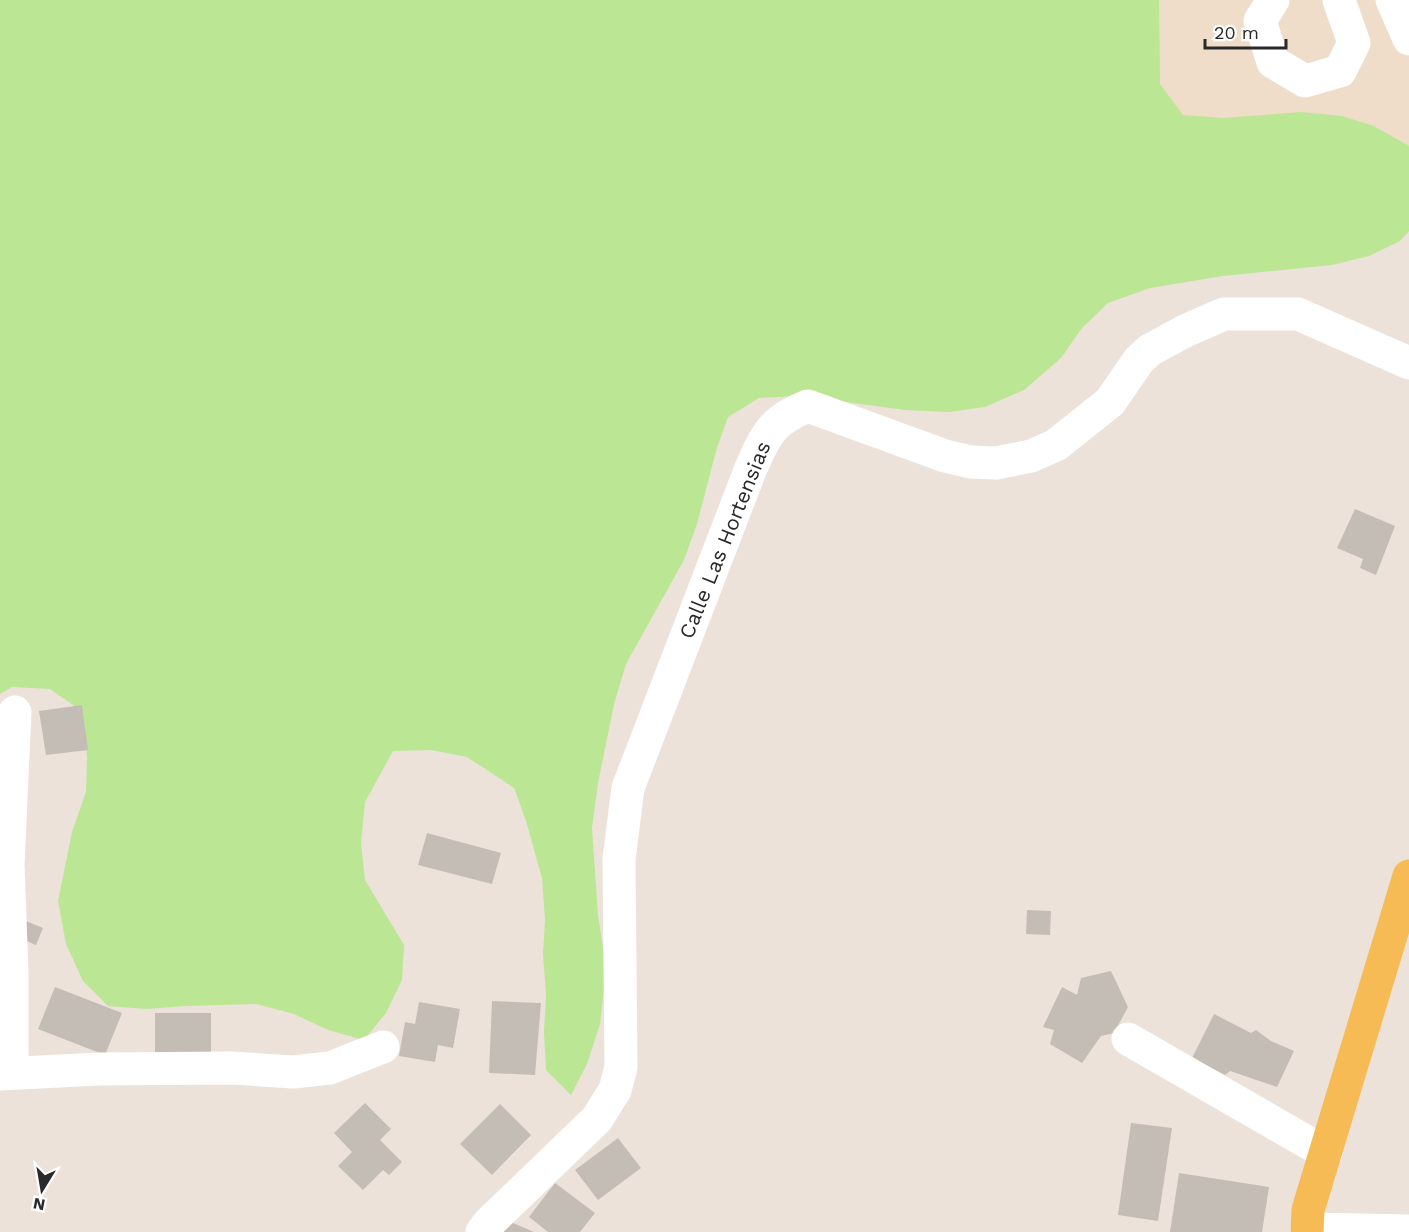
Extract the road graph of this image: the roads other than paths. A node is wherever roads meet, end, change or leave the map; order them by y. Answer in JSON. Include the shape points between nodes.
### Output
{"nodes":[{"id":1,"x":1273,"y":0,"type":"edge"},
{"id":2,"x":1339,"y":0,"type":"edge"},
{"id":3,"x":1392,"y":0,"type":"edge"},
{"id":4,"x":1409,"y":39,"type":"edge"},
{"id":5,"x":1409,"y":363,"type":"edge"},
{"id":6,"x":15,"y":712,"type":"dead end"},
{"id":7,"x":1409,"y":876,"type":"edge"},
{"id":8,"x":1128,"y":1039,"type":"dead end"},
{"id":9,"x":383,"y":1047,"type":"dead end"},
{"id":10,"x":6,"y":1074,"type":"edge"},
{"id":11,"x":1326,"y":1153,"type":"junction"},
{"id":12,"x":1307,"y":1231,"type":"edge"},
{"id":13,"x":1409,"y":1231,"type":"edge"},
{"id":14,"x":482,"y":1232,"type":"edge"}],
"edges":[{"from":1,"to":2,"type":"street","via":[[1260,21],[1273,62],[1305,81],[1340,71],[1354,43]]},
{"from":3,"to":4,"type":"street"},
{"from":5,"to":14,"type":"street","name":"Calle Las Hortensias","via":[[1298,314],[1224,314],[1150,350],[1110,402],[1056,445],[1031,456],[996,463],[945,456],[808,406],[777,423],[766,435],[751,468],[628,788],[620,859],[621,1067],[615,1090],[597,1119]]},
{"from":6,"to":10,"type":"street","via":[[8,865],[12,972]]},
{"from":7,"to":11,"type":"main road"},
{"from":8,"to":11,"type":"street"},
{"from":9,"to":10,"type":"street","via":[[330,1068],[293,1072],[232,1068]]},
{"from":11,"to":12,"type":"main road","via":[[1308,1210]]},
{"from":12,"to":13,"type":"street"}]}
